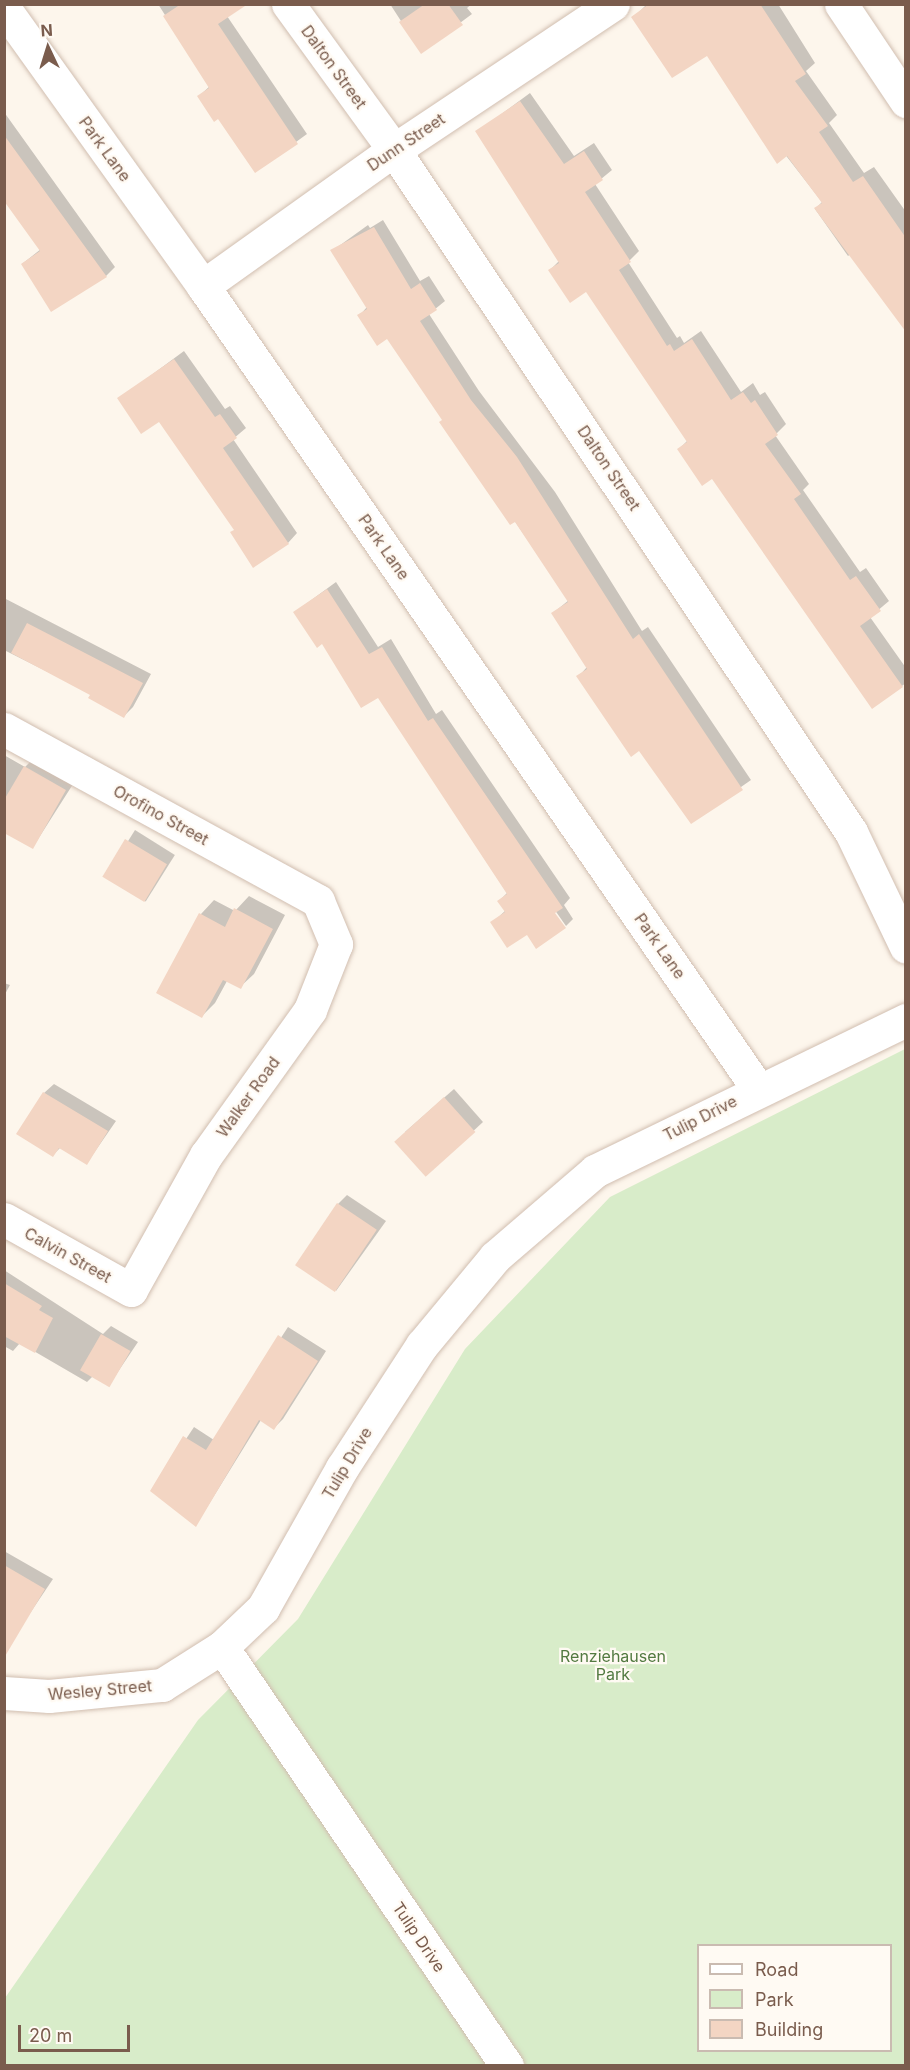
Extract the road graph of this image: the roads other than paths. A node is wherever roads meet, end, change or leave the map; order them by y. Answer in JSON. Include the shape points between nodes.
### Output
{"nodes":[{"id":1,"x":288,"y":4,"type":"edge"},
{"id":2,"x":613,"y":4,"type":"edge"},
{"id":3,"x":841,"y":4,"type":"edge"},
{"id":4,"x":4,"y":8,"type":"edge"},
{"id":5,"x":906,"y":101,"type":"edge"},
{"id":6,"x":394,"y":150,"type":"junction"},
{"id":7,"x":203,"y":285,"type":"junction"},
{"id":8,"x":4,"y":729,"type":"edge"},
{"id":9,"x":318,"y":901,"type":"joint"},
{"id":10,"x":906,"y":947,"type":"edge"},
{"id":11,"x":906,"y":1020,"type":"edge"},
{"id":12,"x":758,"y":1089,"type":"junction"},
{"id":13,"x":4,"y":1219,"type":"edge"},
{"id":14,"x":130,"y":1290,"type":"joint"},
{"id":15,"x":222,"y":1647,"type":"junction"},
{"id":16,"x":4,"y":1693,"type":"edge"},
{"id":17,"x":507,"y":2066,"type":"edge"}],
"edges":[{"from":1,"to":6,"type":"street","name":"Dalton Street"},
{"from":2,"to":6,"type":"street","name":"Dunn Street"},
{"from":3,"to":5,"type":"street"},
{"from":4,"to":7,"type":"street","name":"Park Lane"},
{"from":6,"to":7,"type":"street","name":"Dunn Street"},
{"from":6,"to":10,"type":"street","name":"Dalton Street","via":[[851,832]]},
{"from":7,"to":12,"type":"street","name":"Park Lane"},
{"from":8,"to":9,"type":"street","name":"Orofino Street"},
{"from":9,"to":14,"type":"street","name":"Walker Road","via":[[336,944],[310,1010],[206,1155]]},
{"from":11,"to":12,"type":"street","name":"Tulip Drive"},
{"from":12,"to":15,"type":"street","name":"Tulip Drive","via":[[595,1171],[495,1257],[422,1345],[342,1468],[263,1608]]},
{"from":13,"to":14,"type":"street","name":"Calvin Street"},
{"from":15,"to":16,"type":"street","name":"Wesley Street","via":[[162,1685],[61,1696]]},
{"from":15,"to":17,"type":"street","name":"Tulip Drive"}]}
